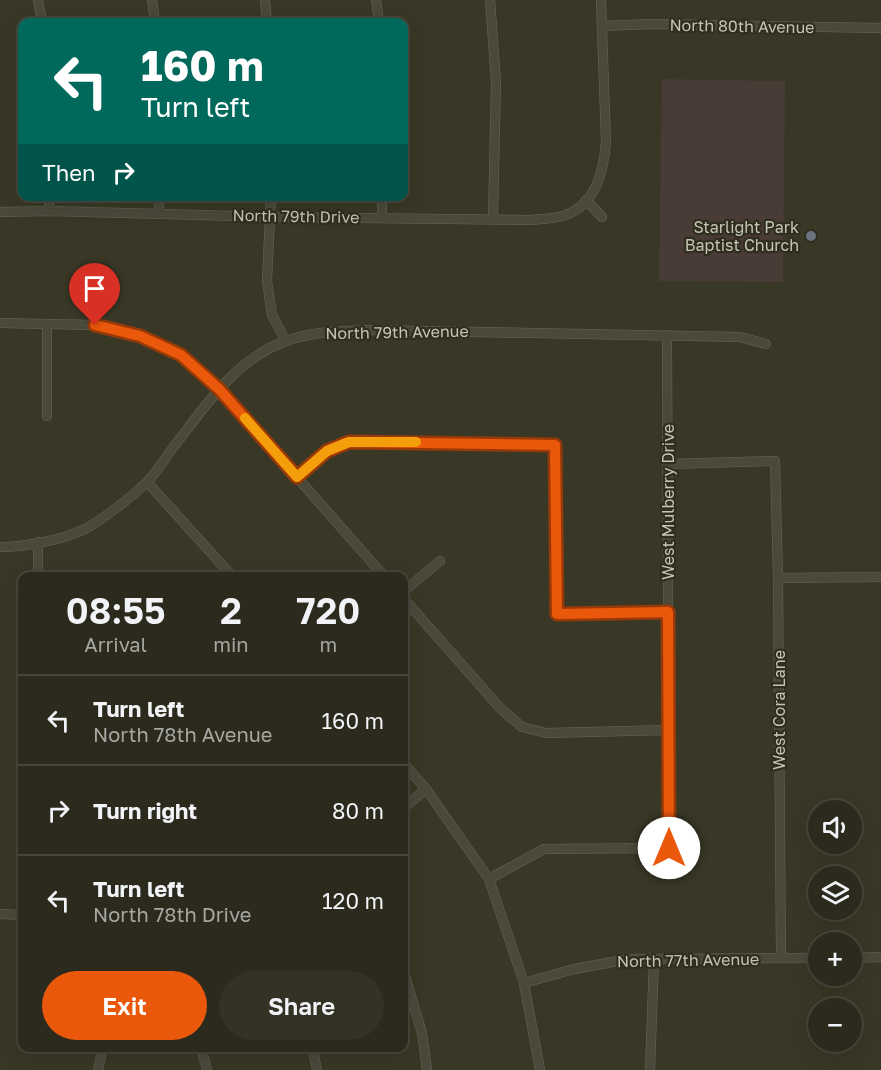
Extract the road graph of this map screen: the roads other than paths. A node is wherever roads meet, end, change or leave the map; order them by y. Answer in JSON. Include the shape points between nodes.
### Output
{"nodes":[{"id":1,"x":38,"y":0,"type":"edge"},
{"id":2,"x":152,"y":0,"type":"edge"},
{"id":3,"x":265,"y":0,"type":"edge"},
{"id":4,"x":376,"y":0,"type":"edge"},
{"id":5,"x":490,"y":0,"type":"edge"},
{"id":6,"x":601,"y":0,"type":"edge"},
{"id":7,"x":41,"y":18,"type":"edge"},
{"id":8,"x":154,"y":18,"type":"edge"},
{"id":9,"x":267,"y":18,"type":"edge"},
{"id":10,"x":378,"y":18,"type":"edge"},
{"id":11,"x":603,"y":26,"type":"junction"},
{"id":12,"x":881,"y":28,"type":"edge"},
{"id":13,"x":586,"y":200,"type":"junction"},
{"id":14,"x":49,"y":201,"type":"edge"},
{"id":15,"x":159,"y":201,"type":"edge"},
{"id":16,"x":271,"y":201,"type":"edge"},
{"id":17,"x":382,"y":201,"type":"edge"},
{"id":18,"x":49,"y":211,"type":"junction"},
{"id":19,"x":0,"y":212,"type":"edge"},
{"id":20,"x":159,"y":213,"type":"junction"},
{"id":21,"x":271,"y":217,"type":"junction"},
{"id":22,"x":602,"y":217,"type":"dead end"},
{"id":23,"x":382,"y":218,"type":"junction"},
{"id":24,"x":493,"y":219,"type":"junction"},
{"id":25,"x":0,"y":323,"type":"edge"},
{"id":26,"x":47,"y":324,"type":"junction"},
{"id":27,"x":668,"y":335,"type":"junction"},
{"id":28,"x":286,"y":341,"type":"junction"},
{"id":29,"x":766,"y":344,"type":"dead end"},
{"id":30,"x":219,"y":389,"type":"junction"},
{"id":31,"x":47,"y":416,"type":"dead end"},
{"id":32,"x":668,"y":464,"type":"junction"},
{"id":33,"x":297,"y":477,"type":"junction"},
{"id":34,"x":147,"y":482,"type":"junction"},
{"id":35,"x":38,"y":542,"type":"junction"},
{"id":36,"x":0,"y":547,"type":"edge"},
{"id":37,"x":440,"y":561,"type":"dead end"},
{"id":38,"x":38,"y":572,"type":"edge"},
{"id":39,"x":228,"y":572,"type":"edge"},
{"id":40,"x":380,"y":572,"type":"edge"},
{"id":41,"x":881,"y":577,"type":"edge"},
{"id":42,"x":778,"y":578,"type":"junction"},
{"id":43,"x":408,"y":588,"type":"edge"},
{"id":44,"x":408,"y":604,"type":"edge"},
{"id":45,"x":668,"y":612,"type":"junction"},
{"id":46,"x":669,"y":730,"type":"junction"},
{"id":47,"x":408,"y":769,"type":"edge"},
{"id":48,"x":426,"y":789,"type":"junction"},
{"id":49,"x":408,"y":805,"type":"edge"},
{"id":50,"x":489,"y":879,"type":"junction"},
{"id":51,"x":0,"y":914,"type":"edge"},
{"id":52,"x":18,"y":915,"type":"edge"},
{"id":53,"x":881,"y":957,"type":"edge"},
{"id":54,"x":781,"y":958,"type":"junction"},
{"id":55,"x":808,"y":958,"type":"edge"},
{"id":56,"x":862,"y":958,"type":"edge"},
{"id":57,"x":654,"y":959,"type":"junction"},
{"id":58,"x":524,"y":983,"type":"junction"},
{"id":59,"x":408,"y":986,"type":"edge"},
{"id":60,"x":102,"y":1052,"type":"edge"},
{"id":61,"x":202,"y":1052,"type":"edge"},
{"id":62,"x":313,"y":1052,"type":"edge"},
{"id":63,"x":98,"y":1070,"type":"edge"},
{"id":64,"x":207,"y":1070,"type":"edge"},
{"id":65,"x":317,"y":1070,"type":"edge"},
{"id":66,"x":427,"y":1070,"type":"edge"},
{"id":67,"x":540,"y":1070,"type":"edge"},
{"id":68,"x":650,"y":1070,"type":"edge"}],
"edges":[{"from":1,"to":7,"type":"street"},
{"from":2,"to":8,"type":"street"},
{"from":3,"to":9,"type":"street"},
{"from":4,"to":10,"type":"street"},
{"from":5,"to":24,"type":"street","via":[[496,82]]},
{"from":6,"to":11,"type":"street"},
{"from":11,"to":12,"type":"street","name":"North 80th Avenue"},
{"from":11,"to":13,"type":"street","via":[[606,141],[601,177]]},
{"from":13,"to":22,"type":"street"},
{"from":13,"to":24,"type":"street","name":"North 79th Drive","via":[[567,214],[551,219]]},
{"from":14,"to":18,"type":"street"},
{"from":15,"to":20,"type":"street"},
{"from":16,"to":21,"type":"street"},
{"from":17,"to":23,"type":"street"},
{"from":18,"to":19,"type":"street","name":"North 79th Drive"},
{"from":18,"to":20,"type":"street","name":"North 79th Drive"},
{"from":20,"to":21,"type":"street","name":"North 79th Drive"},
{"from":21,"to":23,"type":"street","name":"North 79th Drive"},
{"from":21,"to":28,"type":"street","via":[[267,281],[272,315]]},
{"from":23,"to":24,"type":"street","name":"North 79th Drive"},
{"from":25,"to":26,"type":"street"},
{"from":26,"to":30,"type":"street","via":[[95,325],[140,336],[181,355]]},
{"from":26,"to":31,"type":"street"},
{"from":27,"to":28,"type":"street","name":"North 79th Avenue","via":[[372,330],[330,332]]},
{"from":27,"to":29,"type":"street","name":"North 79th Avenue","via":[[740,337]]},
{"from":27,"to":32,"type":"street","name":"West Mulberry Drive"},
{"from":28,"to":30,"type":"street","name":"North 79th Avenue","via":[[250,361]]},
{"from":30,"to":33,"type":"street"},
{"from":30,"to":34,"type":"street","name":"North 79th Avenue"},
{"from":32,"to":42,"type":"street","name":"West Cora Lane","via":[[775,461]]},
{"from":32,"to":45,"type":"street","name":"West Mulberry Drive"},
{"from":33,"to":40,"type":"street"},
{"from":33,"to":45,"type":"street","via":[[327,451],[349,442],[555,445],[557,614]]},
{"from":34,"to":35,"type":"street","name":"North 79th Avenue","via":[[85,529]]},
{"from":34,"to":39,"type":"street"},
{"from":35,"to":36,"type":"street","name":"North 79th Avenue"},
{"from":35,"to":38,"type":"street"},
{"from":37,"to":43,"type":"street"},
{"from":41,"to":42,"type":"street"},
{"from":42,"to":54,"type":"street","name":"West Cora Lane"},
{"from":44,"to":46,"type":"street","via":[[500,708],[522,727],[546,733]]},
{"from":45,"to":46,"type":"street","name":"West Mulberry Drive"},
{"from":46,"to":50,"type":"street","name":"West Mulberry Drive","via":[[669,848],[544,849]]},
{"from":47,"to":48,"type":"street"},
{"from":48,"to":49,"type":"street"},
{"from":48,"to":50,"type":"street"},
{"from":50,"to":58,"type":"street"},
{"from":51,"to":52,"type":"street"},
{"from":53,"to":56,"type":"street"},
{"from":54,"to":55,"type":"street","name":"North 77th Avenue"},
{"from":54,"to":57,"type":"street","name":"North 77th Avenue"},
{"from":57,"to":58,"type":"street","name":"North 77th Avenue","via":[[629,959],[574,969]]},
{"from":57,"to":68,"type":"street"},
{"from":58,"to":67,"type":"street"},
{"from":59,"to":66,"type":"street","via":[[422,1032]]},
{"from":60,"to":63,"type":"street"},
{"from":61,"to":64,"type":"street"},
{"from":62,"to":65,"type":"street"}]}
